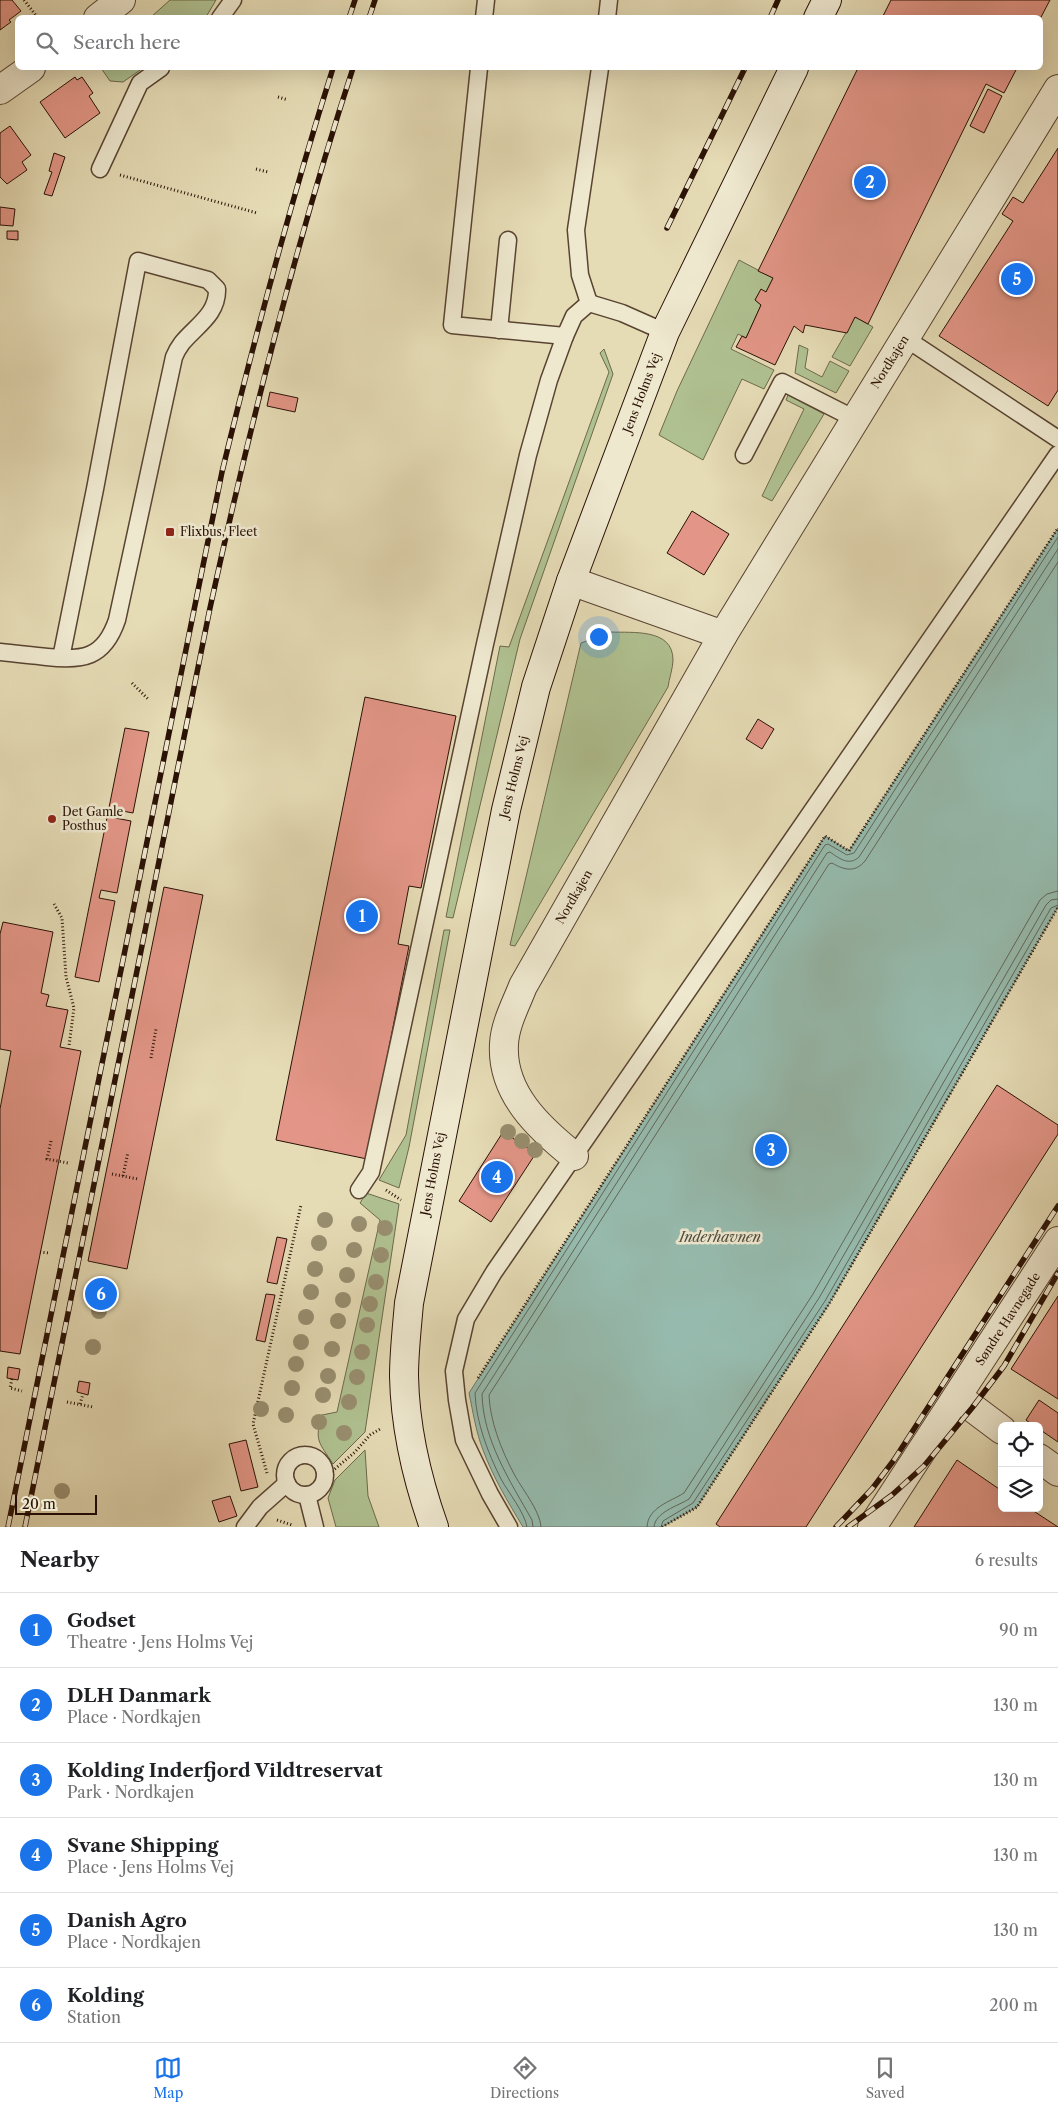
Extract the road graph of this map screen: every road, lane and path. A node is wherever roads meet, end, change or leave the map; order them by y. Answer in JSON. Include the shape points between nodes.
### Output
{"nodes":[{"id":1,"x":24,"y":0,"type":"edge"},
{"id":2,"x":121,"y":0,"type":"edge"},
{"id":3,"x":233,"y":0,"type":"edge"},
{"id":4,"x":486,"y":0,"type":"edge"},
{"id":5,"x":609,"y":0,"type":"edge"},
{"id":6,"x":827,"y":0,"type":"edge"},
{"id":7,"x":36,"y":15,"type":"edge"},
{"id":8,"x":102,"y":15,"type":"edge"},
{"id":9,"x":222,"y":15,"type":"edge"},
{"id":10,"x":484,"y":15,"type":"edge"},
{"id":11,"x":607,"y":15,"type":"edge"},
{"id":12,"x":820,"y":15,"type":"edge"},
{"id":13,"x":27,"y":70,"type":"edge"},
{"id":14,"x":159,"y":70,"type":"edge"},
{"id":15,"x":479,"y":70,"type":"edge"},
{"id":16,"x":600,"y":70,"type":"edge"},
{"id":17,"x":793,"y":70,"type":"edge"},
{"id":18,"x":1058,"y":88,"type":"edge"},
{"id":19,"x":0,"y":90,"type":"edge"},
{"id":20,"x":278,"y":97,"type":"dead end"},
{"id":21,"x":288,"y":100,"type":"dead end"},
{"id":22,"x":100,"y":169,"type":"joint"},
{"id":23,"x":256,"y":169,"type":"dead end"},
{"id":24,"x":268,"y":172,"type":"dead end"},
{"id":25,"x":256,"y":213,"type":"dead end"},
{"id":26,"x":508,"y":240,"type":"dead end"},
{"id":27,"x":589,"y":303,"type":"junction"},
{"id":28,"x":499,"y":330,"type":"junction"},
{"id":29,"x":665,"y":332,"type":"junction"},
{"id":30,"x":565,"y":336,"type":"junction"},
{"id":31,"x":904,"y":338,"type":"junction"},
{"id":32,"x":855,"y":419,"type":"junction"},
{"id":33,"x":1058,"y":439,"type":"edge"},
{"id":34,"x":744,"y":454,"type":"dead end"},
{"id":35,"x":1058,"y":454,"type":"edge"},
{"id":36,"x":1058,"y":528,"type":"edge"},
{"id":37,"x":571,"y":581,"type":"junction"},
{"id":38,"x":723,"y":635,"type":"junction"},
{"id":39,"x":0,"y":652,"type":"edge"},
{"id":40,"x":61,"y":658,"type":"junction"},
{"id":41,"x":132,"y":683,"type":"dead end"},
{"id":42,"x":148,"y":699,"type":"dead end"},
{"id":43,"x":54,"y":904,"type":"dead end"},
{"id":44,"x":1058,"y":906,"type":"edge"},
{"id":45,"x":156,"y":1030,"type":"dead end"},
{"id":46,"x":68,"y":1046,"type":"dead end"},
{"id":47,"x":151,"y":1058,"type":"dead end"},
{"id":48,"x":51,"y":1141,"type":"dead end"},
{"id":49,"x":128,"y":1152,"type":"dead end"},
{"id":50,"x":574,"y":1156,"type":"junction"},
{"id":51,"x":68,"y":1162,"type":"dead end"},
{"id":52,"x":112,"y":1174,"type":"dead end"},
{"id":53,"x":123,"y":1176,"type":"junction"},
{"id":54,"x":138,"y":1179,"type":"dead end"},
{"id":55,"x":364,"y":1184,"type":"joint"},
{"id":56,"x":301,"y":1205,"type":"dead end"},
{"id":57,"x":424,"y":1216,"type":"junction"},
{"id":58,"x":1058,"y":1241,"type":"edge"},
{"id":59,"x":40,"y":1252,"type":"dead end"},
{"id":60,"x":50,"y":1253,"type":"dead end"},
{"id":61,"x":12,"y":1379,"type":"dead end"},
{"id":62,"x":473,"y":1386,"type":"dead end"},
{"id":63,"x":22,"y":1391,"type":"dead end"},
{"id":64,"x":83,"y":1394,"type":"dead end"},
{"id":65,"x":958,"y":1397,"type":"junction"},
{"id":66,"x":67,"y":1402,"type":"dead end"},
{"id":67,"x":80,"y":1404,"type":"junction"},
{"id":68,"x":93,"y":1407,"type":"dead end"},
{"id":69,"x":998,"y":1427,"type":"edge"},
{"id":70,"x":370,"y":1435,"type":"dead end"},
{"id":71,"x":1043,"y":1461,"type":"edge"},
{"id":72,"x":1058,"y":1472,"type":"edge"},
{"id":73,"x":324,"y":1478,"type":"junction"},
{"id":74,"x":270,"y":1480,"type":"dead end"},
{"id":75,"x":287,"y":1482,"type":"junction"},
{"id":76,"x":307,"y":1495,"type":"junction"},
{"id":77,"x":245,"y":1527,"type":"edge"},
{"id":78,"x":315,"y":1527,"type":"edge"},
{"id":79,"x":434,"y":1527,"type":"edge"},
{"id":80,"x":509,"y":1527,"type":"edge"},
{"id":81,"x":662,"y":1527,"type":"edge"},
{"id":82,"x":872,"y":1527,"type":"edge"}],
"edges":[{"from":1,"to":7,"type":"path"},
{"from":2,"to":8,"type":"street"},
{"from":3,"to":9,"type":"lane"},
{"from":4,"to":10,"type":"lane"},
{"from":5,"to":11,"type":"lane"},
{"from":6,"to":12,"type":"street"},
{"from":13,"to":19,"type":"street"},
{"from":14,"to":22,"type":"lane","via":[[140,83]]},
{"from":15,"to":28,"type":"lane","via":[[452,325]]},
{"from":16,"to":27,"type":"lane","via":[[576,230],[580,275]]},
{"from":17,"to":29,"type":"street","name":"Jens Holms Vej"},
{"from":18,"to":31,"type":"street","name":"Nordkajen"},
{"from":20,"to":21,"type":"path"},
{"from":22,"to":25,"type":"path"},
{"from":23,"to":24,"type":"path"},
{"from":26,"to":28,"type":"lane"},
{"from":27,"to":29,"type":"lane"},
{"from":27,"to":30,"type":"lane","via":[[574,316]]},
{"from":28,"to":30,"type":"lane"},
{"from":29,"to":37,"type":"street","name":"Jens Holms Vej"},
{"from":30,"to":55,"type":"lane","via":[[528,454],[371,1172]]},
{"from":31,"to":32,"type":"street","name":"Nordkajen"},
{"from":31,"to":33,"type":"lane"},
{"from":32,"to":34,"type":"lane","via":[[782,382]]},
{"from":32,"to":38,"type":"street","name":"Nordkajen"},
{"from":35,"to":50,"type":"lane"},
{"from":36,"to":62,"type":"path","via":[[849,851],[825,836]]},
{"from":37,"to":38,"type":"street"},
{"from":37,"to":57,"type":"street","name":"Jens Holms Vej","via":[[536,687],[506,810]]},
{"from":38,"to":50,"type":"street","name":"Nordkajen","via":[[523,986],[510,1021],[504,1043],[509,1083],[527,1112]]},
{"from":39,"to":40,"type":"lane"},
{"from":40,"to":40,"type":"lane","via":[[138,261],[208,280],[217,289],[217,296],[209,314],[181,344],[174,357],[114,629],[102,646],[86,657]]},
{"from":41,"to":42,"type":"path"},
{"from":43,"to":46,"type":"path","via":[[62,918],[66,977],[74,1008]]},
{"from":44,"to":81,"type":"path","via":[[829,1304],[697,1507]]},
{"from":45,"to":47,"type":"path"},
{"from":48,"to":51,"type":"path","via":[[47,1160]]},
{"from":49,"to":53,"type":"path"},
{"from":50,"to":80,"type":"lane","via":[[494,1272],[466,1319],[454,1371],[464,1440]]},
{"from":52,"to":53,"type":"path"},
{"from":53,"to":54,"type":"path"},
{"from":55,"to":57,"type":"path"},
{"from":56,"to":74,"type":"path","via":[[253,1424]]},
{"from":57,"to":79,"type":"street","name":"Jens Holms Vej","via":[[409,1303],[404,1376],[410,1437],[420,1486]]},
{"from":58,"to":65,"type":"street","name":"Søndre Havnegade"},
{"from":59,"to":60,"type":"path"},
{"from":61,"to":63,"type":"path","via":[[10,1388]]},
{"from":64,"to":67,"type":"path"},
{"from":65,"to":69,"type":"street"},
{"from":65,"to":82,"type":"street","name":"Søndre Havnegade"},
{"from":66,"to":67,"type":"path"},
{"from":67,"to":68,"type":"path"},
{"from":70,"to":73,"type":"path"},
{"from":71,"to":72,"type":"street"},
{"from":73,"to":75,"type":"lane","via":[[320,1461],[306,1455],[289,1464],[285,1476]]},
{"from":73,"to":76,"type":"lane","via":[[320,1488]]},
{"from":75,"to":76,"type":"lane","via":[[295,1492]]},
{"from":75,"to":77,"type":"lane","via":[[260,1507]]},
{"from":76,"to":78,"type":"lane"}]}
